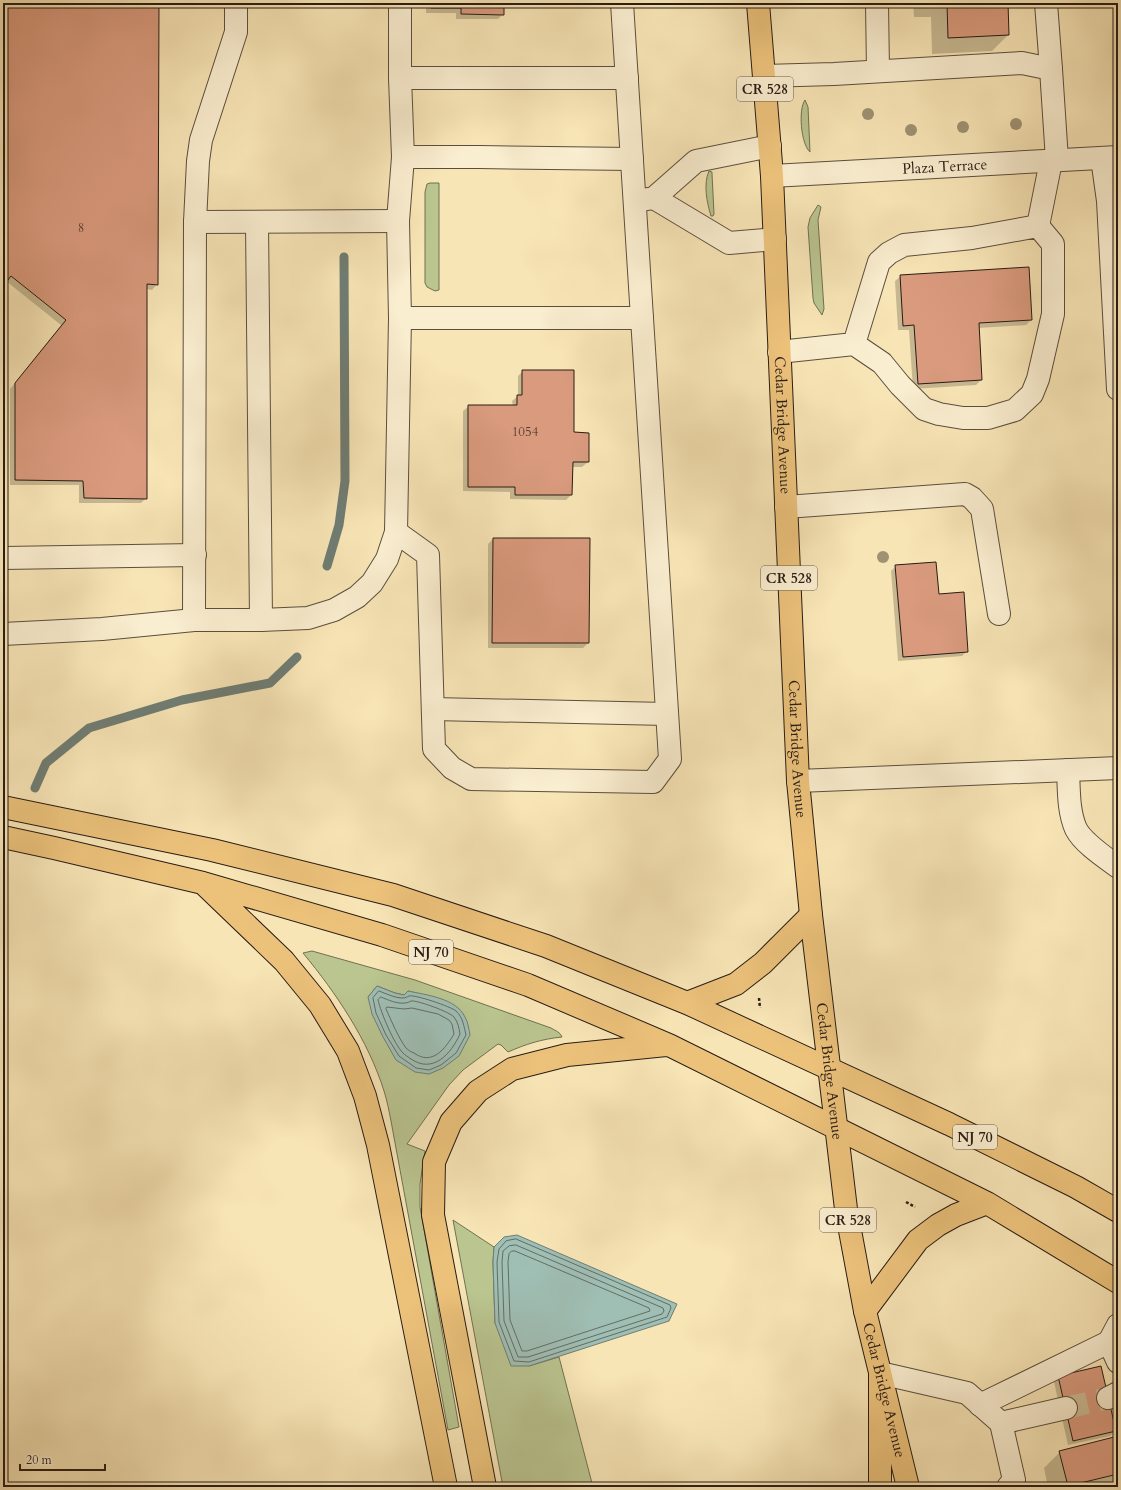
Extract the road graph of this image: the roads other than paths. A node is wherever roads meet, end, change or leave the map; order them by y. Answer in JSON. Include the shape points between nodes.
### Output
{"nodes":[{"id":1,"x":236,"y":3,"type":"edge"},
{"id":2,"x":400,"y":3,"type":"edge"},
{"id":3,"x":622,"y":3,"type":"edge"},
{"id":4,"x":758,"y":3,"type":"edge"},
{"id":5,"x":876,"y":3,"type":"edge"},
{"id":6,"x":1046,"y":3,"type":"edge"},
{"id":7,"x":1051,"y":69,"type":"junction"},
{"id":8,"x":878,"y":71,"type":"junction"},
{"id":9,"x":764,"y":76,"type":"junction"},
{"id":10,"x":400,"y":78,"type":"junction"},
{"id":11,"x":627,"y":78,"type":"junction"},
{"id":12,"x":770,"y":146,"type":"junction"},
{"id":13,"x":403,"y":157,"type":"junction"},
{"id":14,"x":1110,"y":157,"type":"edge"},
{"id":15,"x":632,"y":159,"type":"junction"},
{"id":16,"x":1054,"y":160,"type":"junction"},
{"id":17,"x":772,"y":176,"type":"junction"},
{"id":18,"x":644,"y":199,"type":"junction"},
{"id":19,"x":398,"y":221,"type":"junction"},
{"id":20,"x":195,"y":222,"type":"junction"},
{"id":21,"x":257,"y":222,"type":"junction"},
{"id":22,"x":1038,"y":226,"type":"junction"},
{"id":23,"x":775,"y":239,"type":"junction"},
{"id":24,"x":400,"y":318,"type":"junction"},
{"id":25,"x":642,"y":318,"type":"junction"},
{"id":26,"x":854,"y":344,"type":"junction"},
{"id":27,"x":780,"y":352,"type":"junction"},
{"id":28,"x":1118,"y":390,"type":"edge"},
{"id":29,"x":786,"y":507,"type":"junction"},
{"id":30,"x":396,"y":532,"type":"junction"},
{"id":31,"x":195,"y":555,"type":"junction"},
{"id":32,"x":3,"y":558,"type":"edge"},
{"id":33,"x":999,"y":614,"type":"dead end"},
{"id":34,"x":194,"y":620,"type":"junction"},
{"id":35,"x":261,"y":620,"type":"junction"},
{"id":36,"x":3,"y":634,"type":"edge"},
{"id":37,"x":433,"y":709,"type":"junction"},
{"id":38,"x":667,"y":714,"type":"junction"},
{"id":39,"x":1118,"y":768,"type":"edge"},
{"id":40,"x":1068,"y":770,"type":"junction"},
{"id":41,"x":798,"y":781,"type":"junction"},
{"id":42,"x":3,"y":807,"type":"edge"},
{"id":43,"x":3,"y":837,"type":"edge"},
{"id":44,"x":1118,"y":867,"type":"edge"},
{"id":45,"x":203,"y":883,"type":"junction"},
{"id":46,"x":811,"y":915,"type":"junction"},
{"id":47,"x":687,"y":1003,"type":"junction"},
{"id":48,"x":668,"y":1045,"type":"junction"},
{"id":49,"x":829,"y":1069,"type":"junction"},
{"id":50,"x":836,"y":1128,"type":"junction"},
{"id":51,"x":988,"y":1203,"type":"junction"},
{"id":52,"x":1118,"y":1212,"type":"edge"},
{"id":53,"x":1118,"y":1282,"type":"edge"},
{"id":54,"x":865,"y":1311,"type":"junction"},
{"id":55,"x":1114,"y":1334,"type":"edge"},
{"id":56,"x":1118,"y":1362,"type":"edge"},
{"id":57,"x":880,"y":1373,"type":"junction"},
{"id":58,"x":980,"y":1405,"type":"junction"},
{"id":59,"x":1066,"y":1408,"type":"tunnel mouth"},
{"id":60,"x":1001,"y":1423,"type":"junction"},
{"id":61,"x":446,"y":1487,"type":"edge"},
{"id":62,"x":485,"y":1487,"type":"edge"},
{"id":63,"x":880,"y":1487,"type":"edge"},
{"id":64,"x":908,"y":1487,"type":"edge"},
{"id":65,"x":1008,"y":1487,"type":"edge"}],
"edges":[{"from":1,"to":20,"type":"street","via":[[234,38],[201,140]]},
{"from":2,"to":10,"type":"street"},
{"from":3,"to":11,"type":"street"},
{"from":4,"to":9,"type":"main road","name":"Cedar Bridge Avenue","number":"CR 528"},
{"from":5,"to":8,"type":"street"},
{"from":6,"to":7,"type":"street"},
{"from":7,"to":8,"type":"street","via":[[1022,63]]},
{"from":7,"to":16,"type":"street"},
{"from":8,"to":9,"type":"street"},
{"from":9,"to":12,"type":"main road","name":"Cedar Bridge Avenue","number":"CR 528"},
{"from":10,"to":11,"type":"street"},
{"from":10,"to":13,"type":"street"},
{"from":11,"to":15,"type":"street"},
{"from":12,"to":17,"type":"main road","name":"Cedar Bridge Avenue","number":"CR 528"},
{"from":12,"to":18,"type":"street","via":[[696,161]]},
{"from":13,"to":15,"type":"street"},
{"from":13,"to":19,"type":"street"},
{"from":14,"to":16,"type":"street","name":"Plaza Terrace"},
{"from":14,"to":28,"type":"street","via":[[1108,201]]},
{"from":15,"to":18,"type":"street"},
{"from":16,"to":17,"type":"street","name":"Plaza Terrace"},
{"from":16,"to":22,"type":"street"},
{"from":17,"to":23,"type":"main road","name":"Cedar Bridge Avenue","number":"CR 528"},
{"from":18,"to":23,"type":"street","via":[[729,243]]},
{"from":18,"to":25,"type":"street"},
{"from":19,"to":21,"type":"street"},
{"from":19,"to":24,"type":"street"},
{"from":20,"to":21,"type":"street"},
{"from":20,"to":31,"type":"street"},
{"from":21,"to":35,"type":"street"},
{"from":22,"to":26,"type":"street","via":[[972,238],[904,245],[889,253],[879,262]]},
{"from":22,"to":26,"type":"street","via":[[1053,244],[1053,314],[1038,379],[1032,394],[1016,410],[988,418],[969,418],[924,409],[882,363]]},
{"from":23,"to":27,"type":"main road","name":"Cedar Bridge Avenue","number":"CR 528"},
{"from":24,"to":25,"type":"street"},
{"from":24,"to":30,"type":"street"},
{"from":25,"to":38,"type":"street"},
{"from":26,"to":27,"type":"street"},
{"from":27,"to":29,"type":"main road","name":"Cedar Bridge Avenue","number":"CR 528"},
{"from":29,"to":33,"type":"street","via":[[966,494],[982,509]]},
{"from":29,"to":41,"type":"main road","name":"Cedar Bridge Avenue","number":"CR 528"},
{"from":30,"to":35,"type":"street","via":[[387,559],[372,583],[357,597],[334,610],[308,618]]},
{"from":30,"to":37,"type":"street","via":[[428,555]]},
{"from":31,"to":32,"type":"street"},
{"from":31,"to":34,"type":"street"},
{"from":34,"to":35,"type":"street"},
{"from":34,"to":36,"type":"street"},
{"from":37,"to":38,"type":"street"},
{"from":37,"to":38,"type":"street","via":[[434,749],[452,768],[471,779],[653,782],[670,759]]},
{"from":39,"to":40,"type":"street"},
{"from":40,"to":41,"type":"street"},
{"from":40,"to":44,"type":"street","via":[[1070,806],[1077,830],[1091,846]]},
{"from":41,"to":46,"type":"main road","name":"Cedar Bridge Avenue","number":"CR 528"},
{"from":42,"to":47,"type":"main road","number":"NJ 70","via":[[212,850],[393,895],[546,946]]},
{"from":43,"to":45,"type":"main road","number":"NJ 70"},
{"from":45,"to":48,"type":"main road","number":"NJ 70","via":[[382,935],[528,985]]},
{"from":45,"to":61,"type":"main road","via":[[284,961],[320,1004],[348,1051],[365,1096],[378,1145]]},
{"from":46,"to":47,"type":"main road","via":[[763,963],[736,984]]},
{"from":46,"to":49,"type":"main road","name":"Cedar Bridge Avenue","number":"CR 528"},
{"from":47,"to":49,"type":"main road","number":"NJ 70"},
{"from":48,"to":50,"type":"main road","number":"NJ 70"},
{"from":48,"to":62,"type":"main road","via":[[567,1055],[512,1069],[478,1091],[451,1122],[434,1162],[433,1214]]},
{"from":49,"to":50,"type":"main road","name":"Cedar Bridge Avenue","number":"CR 528"},
{"from":49,"to":52,"type":"main road","number":"NJ 70","via":[[1069,1183]]},
{"from":50,"to":51,"type":"main road","number":"NJ 70"},
{"from":50,"to":54,"type":"main road","name":"Cedar Bridge Avenue","number":"CR 528","via":[[846,1209]]},
{"from":51,"to":53,"type":"main road","number":"NJ 70"},
{"from":51,"to":54,"type":"main road","via":[[956,1215],[918,1240]]},
{"from":54,"to":57,"type":"main road","name":"Cedar Bridge Avenue","number":"CR 528"},
{"from":55,"to":56,"type":"street"},
{"from":55,"to":58,"type":"street"},
{"from":57,"to":58,"type":"street","via":[[967,1393]]},
{"from":57,"to":63,"type":"main road"},
{"from":57,"to":64,"type":"main road","name":"Cedar Bridge Avenue","number":"CR 528"},
{"from":58,"to":60,"type":"street"},
{"from":59,"to":60,"type":"street"},
{"from":60,"to":65,"type":"street","via":[[1014,1480]]}]}
